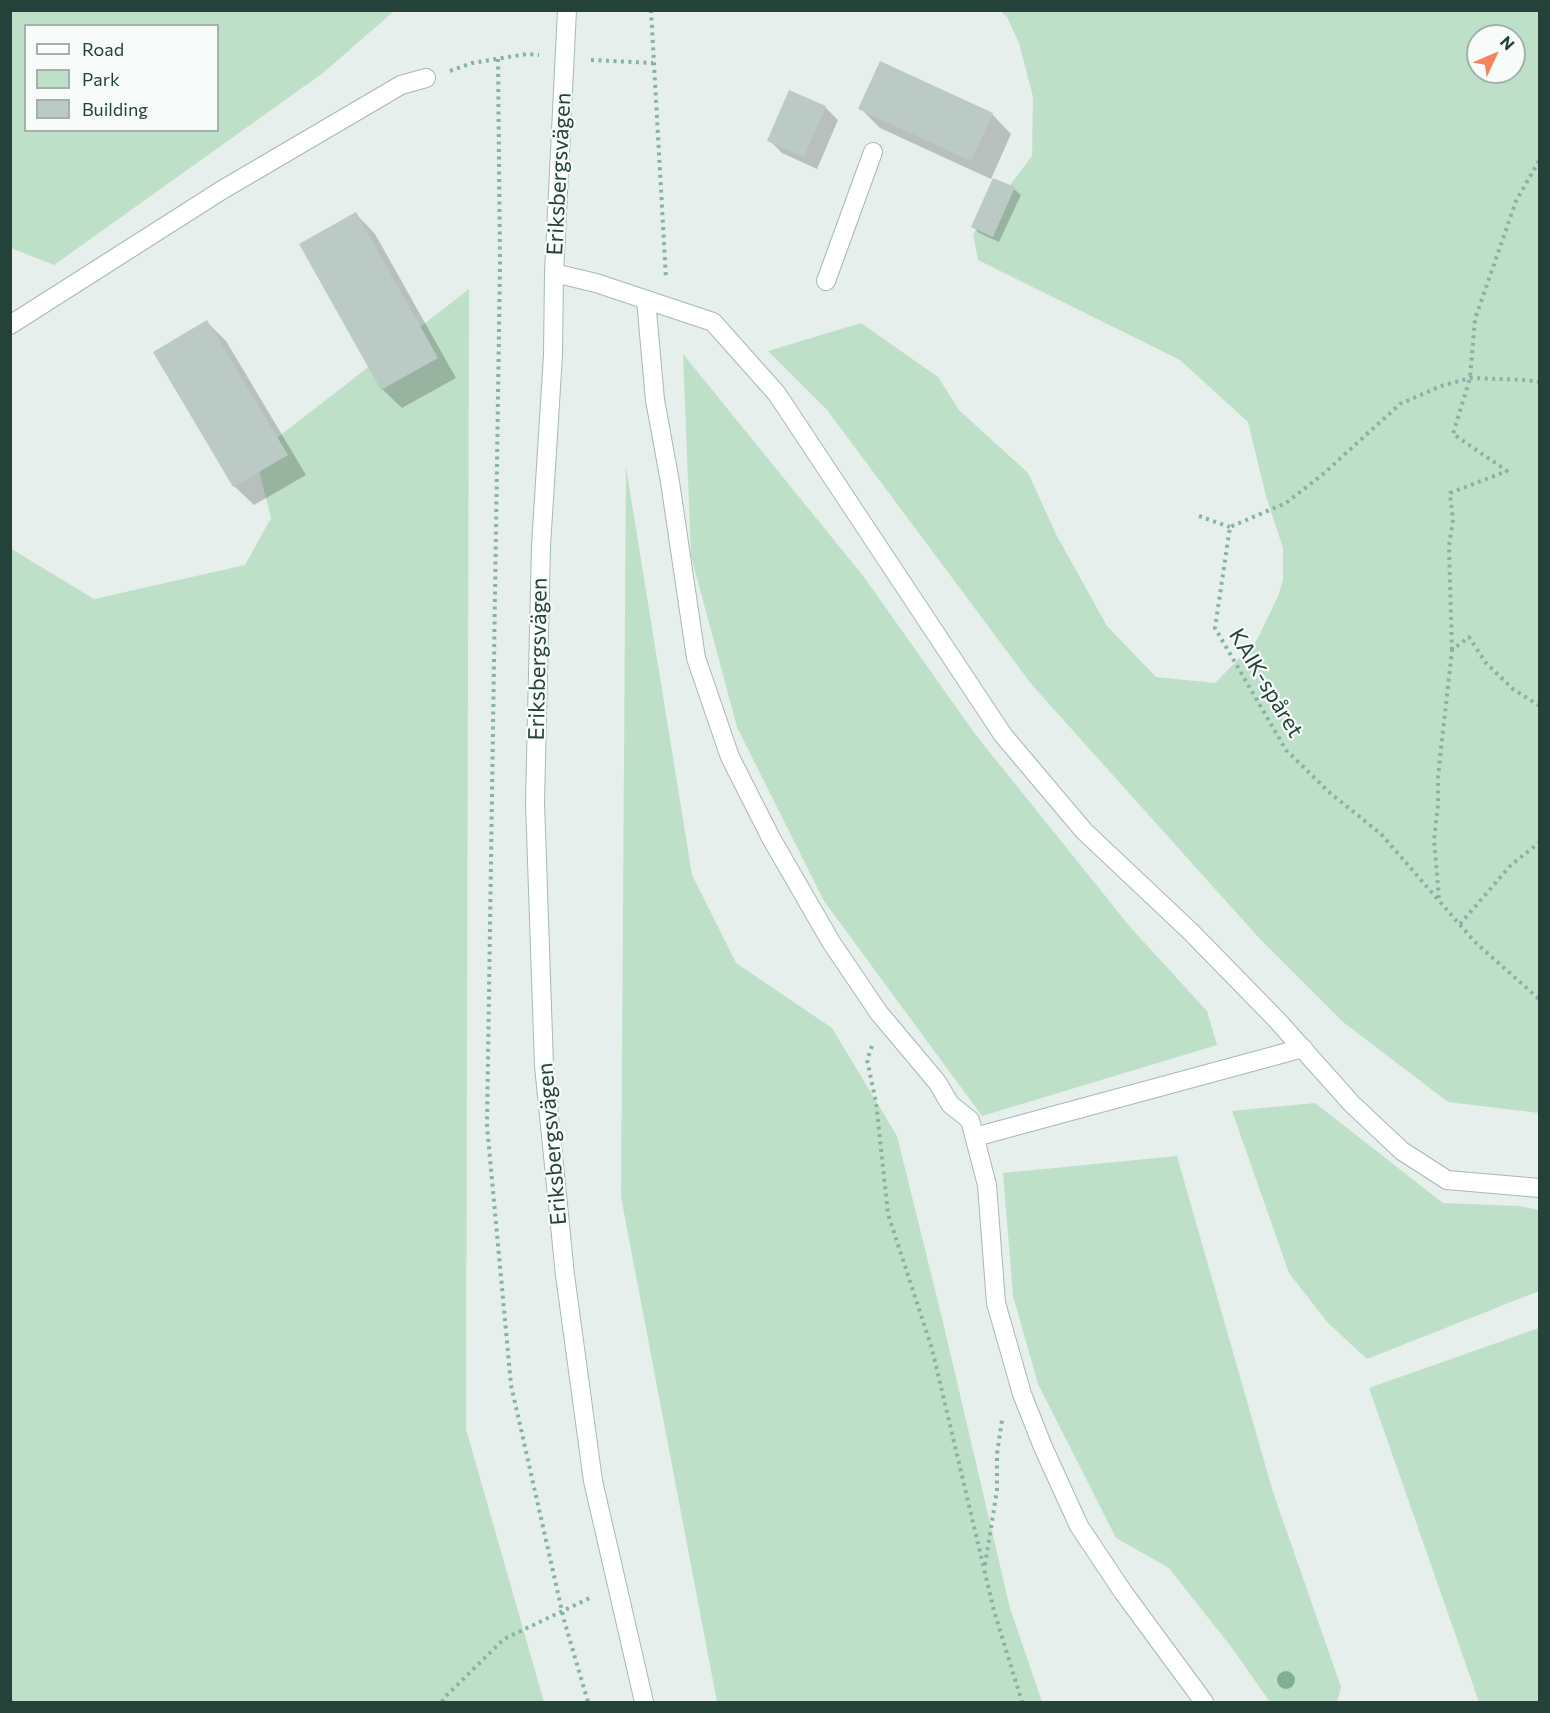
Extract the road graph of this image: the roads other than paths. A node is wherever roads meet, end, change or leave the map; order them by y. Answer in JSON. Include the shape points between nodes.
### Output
{"nodes":[{"id":1,"x":567,"y":10,"type":"edge"},
{"id":2,"x":426,"y":78,"type":"road end"},
{"id":3,"x":873,"y":152,"type":"dead end"},
{"id":4,"x":554,"y":273,"type":"junction"},
{"id":5,"x":826,"y":280,"type":"dead end"},
{"id":6,"x":646,"y":300,"type":"junction"},
{"id":7,"x":10,"y":325,"type":"edge"},
{"id":8,"x":1303,"y":1048,"type":"junction"},
{"id":9,"x":975,"y":1137,"type":"junction"},
{"id":10,"x":1539,"y":1188,"type":"edge"},
{"id":11,"x":644,"y":1702,"type":"edge"},
{"id":12,"x":1204,"y":1702,"type":"edge"}],
"edges":[{"from":1,"to":4,"type":"street","name":"Eriksbergsvägen"},
{"from":2,"to":7,"type":"street","via":[[400,86],[222,190]]},
{"from":3,"to":5,"type":"street"},
{"from":4,"to":6,"type":"street"},
{"from":4,"to":11,"type":"street","name":"Eriksbergsvägen","via":[[541,546],[535,802],[544,1066],[569,1307],[593,1481]]},
{"from":6,"to":8,"type":"street","via":[[713,322],[777,394],[1004,735],[1084,831],[1190,931]]},
{"from":6,"to":9,"type":"street","via":[[656,400],[696,658],[730,757],[831,942],[950,1104],[970,1120]]},
{"from":8,"to":9,"type":"street"},
{"from":8,"to":10,"type":"street","via":[[1352,1104],[1402,1151],[1448,1180]]},
{"from":9,"to":12,"type":"street","via":[[987,1185],[996,1303],[1022,1394],[1043,1447],[1079,1526]]}]}
